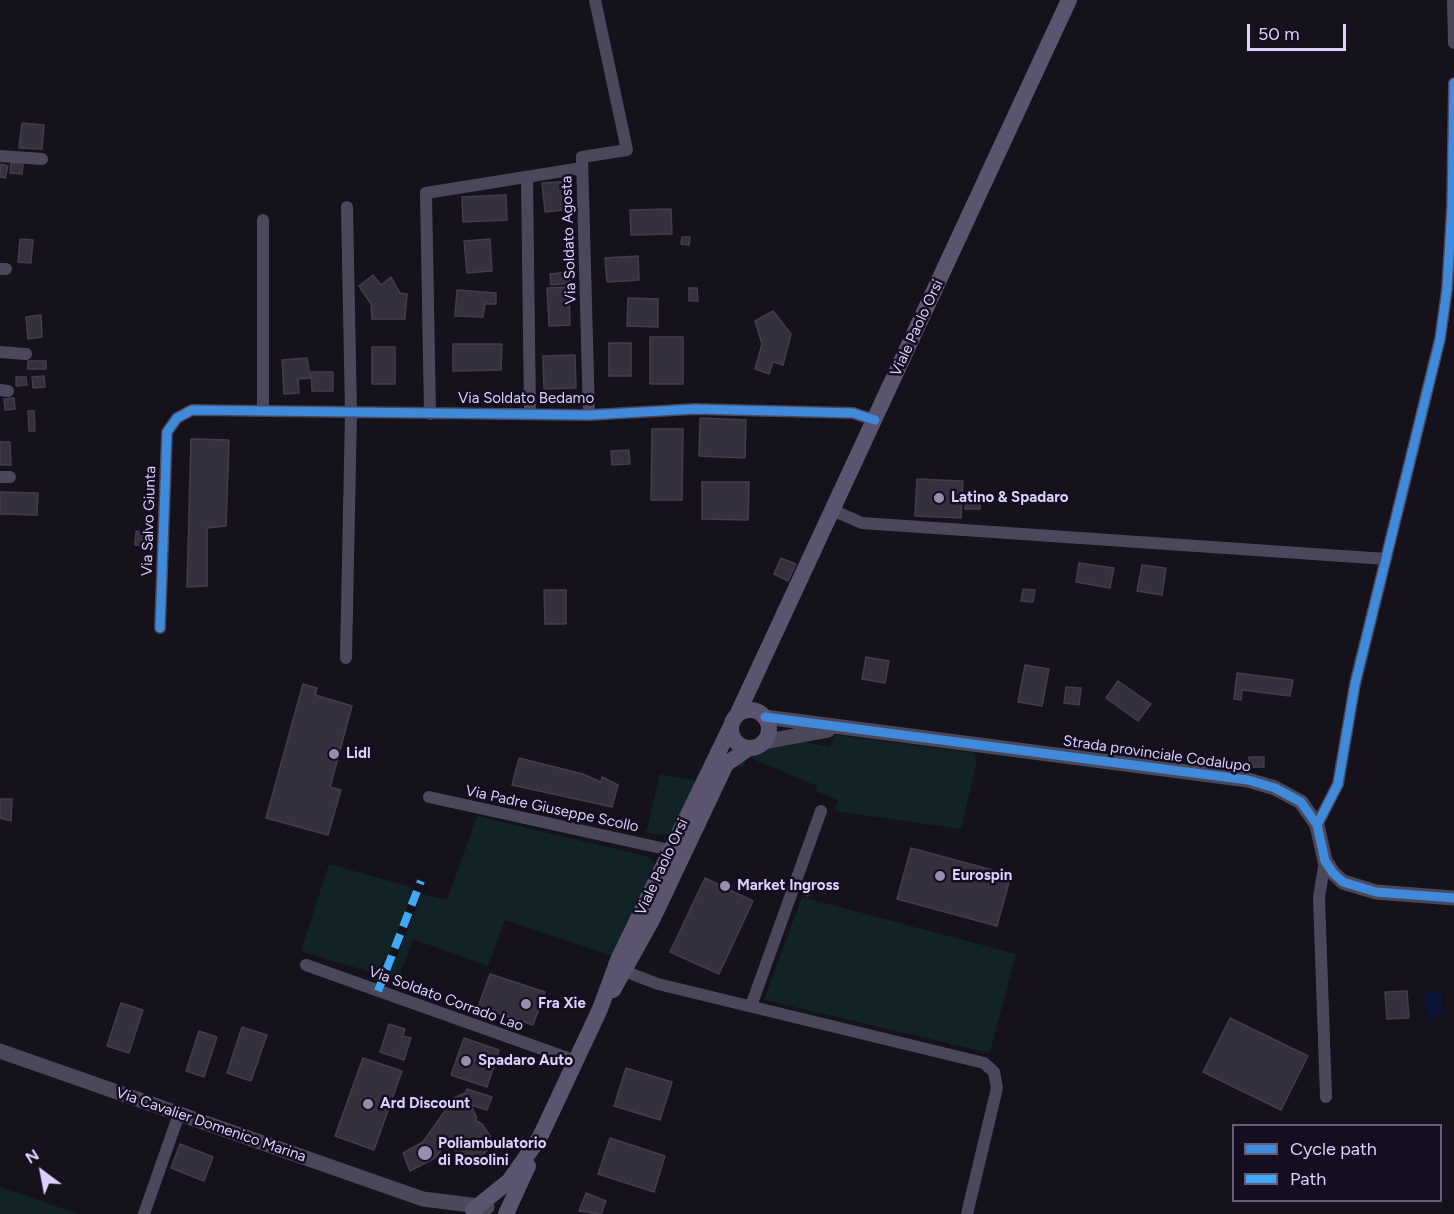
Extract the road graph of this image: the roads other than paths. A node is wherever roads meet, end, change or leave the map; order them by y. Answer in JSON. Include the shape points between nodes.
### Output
{"nodes":[{"id":1,"x":594,"y":0,"type":"edge"},
{"id":2,"x":1069,"y":0,"type":"edge"},
{"id":3,"x":1453,"y":0,"type":"edge"},
{"id":4,"x":1454,"y":43,"type":"edge"},
{"id":5,"x":1454,"y":83,"type":"edge"},
{"id":6,"x":0,"y":156,"type":"edge"},
{"id":7,"x":42,"y":159,"type":"dead end"},
{"id":8,"x":582,"y":168,"type":"junction"},
{"id":9,"x":527,"y":177,"type":"junction"},
{"id":10,"x":347,"y":207,"type":"dead end"},
{"id":11,"x":263,"y":220,"type":"dead end"},
{"id":12,"x":0,"y":352,"type":"edge"},
{"id":13,"x":26,"y":354,"type":"dead end"},
{"id":14,"x":263,"y":411,"type":"junction"},
{"id":15,"x":351,"y":413,"type":"junction"},
{"id":16,"x":430,"y":414,"type":"junction"},
{"id":17,"x":530,"y":414,"type":"junction"},
{"id":18,"x":589,"y":415,"type":"junction"},
{"id":19,"x":177,"y":418,"type":"joint"},
{"id":20,"x":875,"y":420,"type":"junction"},
{"id":21,"x":832,"y":510,"type":"junction"},
{"id":22,"x":1386,"y":559,"type":"junction"},
{"id":23,"x":160,"y":628,"type":"dead end"},
{"id":24,"x":764,"y":655,"type":"junction"},
{"id":25,"x":346,"y":658,"type":"dead end"},
{"id":26,"x":763,"y":715,"type":"junction"},
{"id":27,"x":734,"y":721,"type":"junction"},
{"id":28,"x":837,"y":728,"type":"junction"},
{"id":29,"x":756,"y":745,"type":"junction"},
{"id":30,"x":718,"y":781,"type":"junction"},
{"id":31,"x":429,"y":797,"type":"dead end"},
{"id":32,"x":821,"y":811,"type":"dead end"},
{"id":33,"x":1317,"y":825,"type":"junction"},
{"id":34,"x":670,"y":850,"type":"junction"},
{"id":35,"x":1325,"y":861,"type":"junction"},
{"id":36,"x":1454,"y":898,"type":"edge"},
{"id":37,"x":653,"y":918,"type":"junction"},
{"id":38,"x":306,"y":965,"type":"dead end"},
{"id":39,"x":620,"y":969,"type":"junction"},
{"id":40,"x":751,"y":1006,"type":"junction"},
{"id":41,"x":0,"y":1051,"type":"edge"},
{"id":42,"x":576,"y":1061,"type":"junction"},
{"id":43,"x":1326,"y":1097,"type":"dead end"},
{"id":44,"x":179,"y":1114,"type":"junction"},
{"id":45,"x":536,"y":1146,"type":"junction"},
{"id":46,"x":423,"y":1199,"type":"junction"},
{"id":47,"x":478,"y":1209,"type":"edge"},
{"id":48,"x":144,"y":1214,"type":"edge"},
{"id":49,"x":446,"y":1214,"type":"edge"},
{"id":50,"x":506,"y":1214,"type":"edge"},
{"id":51,"x":967,"y":1214,"type":"edge"}],
"edges":[{"from":1,"to":8,"type":"street","name":"Via Soldato Agosta","via":[[627,150],[582,156]]},
{"from":2,"to":20,"type":"main road","name":"Viale Paolo Orsi"},
{"from":3,"to":4,"type":"street"},
{"from":5,"to":22,"type":"street","via":[[1452,207],[1442,329]]},
{"from":6,"to":7,"type":"street"},
{"from":8,"to":9,"type":"street"},
{"from":8,"to":18,"type":"street","name":"Via Soldato Agosta"},
{"from":9,"to":16,"type":"street","via":[[426,193]]},
{"from":9,"to":17,"type":"street"},
{"from":10,"to":15,"type":"street"},
{"from":11,"to":14,"type":"street"},
{"from":12,"to":13,"type":"street"},
{"from":14,"to":15,"type":"street","name":"Via Soldato Bedamo"},
{"from":14,"to":19,"type":"street","name":"Via Soldato Bedamo","via":[[192,410]]},
{"from":15,"to":16,"type":"street","name":"Via Soldato Bedamo"},
{"from":15,"to":25,"type":"street"},
{"from":16,"to":17,"type":"street","name":"Via Soldato Bedamo"},
{"from":17,"to":18,"type":"street","name":"Via Soldato Bedamo"},
{"from":18,"to":20,"type":"street","name":"Via Soldato Bedamo","via":[[706,410],[853,413]]},
{"from":19,"to":23,"type":"street","name":"Via Salvo Giunta","via":[[167,432]]},
{"from":20,"to":21,"type":"main road","name":"Viale Paolo Orsi"},
{"from":21,"to":22,"type":"street","via":[[862,524]]},
{"from":21,"to":24,"type":"main road","name":"Viale Paolo Orsi"},
{"from":22,"to":33,"type":"street","via":[[1355,684],[1338,784]]},
{"from":24,"to":26,"type":"main road","via":[[758,690]]},
{"from":24,"to":27,"type":"main road","name":"Viale Paolo Orsi"},
{"from":26,"to":27,"type":"main road","via":[[750,710]]},
{"from":26,"to":28,"type":"street","name":"Strada provinciale Codalupo"},
{"from":26,"to":29,"type":"main road","via":[[769,730]]},
{"from":27,"to":29,"type":"main road","via":[[736,742]]},
{"from":27,"to":34,"type":"main road","name":"Viale Paolo Orsi"},
{"from":28,"to":29,"type":"street"},
{"from":28,"to":33,"type":"street","name":"Strada provinciale Codalupo","via":[[1248,780],[1290,794],[1301,802]]},
{"from":29,"to":30,"type":"main road","name":"Viale Paolo Orsi","via":[[730,760]]},
{"from":30,"to":34,"type":"street","via":[[700,804],[679,844]]},
{"from":30,"to":37,"type":"main road","name":"Viale Paolo Orsi"},
{"from":31,"to":34,"type":"street","name":"Via Padre Giuseppe Scollo"},
{"from":32,"to":40,"type":"street"},
{"from":33,"to":35,"type":"street","name":"Strada provinciale Codalupo"},
{"from":34,"to":37,"type":"street","via":[[673,864],[657,896]]},
{"from":34,"to":39,"type":"main road","name":"Viale Paolo Orsi"},
{"from":35,"to":36,"type":"street","via":[[1338,878],[1360,888]]},
{"from":35,"to":43,"type":"street","via":[[1319,897]]},
{"from":37,"to":39,"type":"main road","name":"Viale Paolo Orsi"},
{"from":38,"to":42,"type":"street","name":"Via Soldato Corrado Lao"},
{"from":39,"to":40,"type":"street","via":[[658,984]]},
{"from":39,"to":42,"type":"main road","name":"Viale Paolo Orsi"},
{"from":40,"to":51,"type":"street","via":[[984,1063],[994,1072],[997,1089]]},
{"from":41,"to":44,"type":"street","name":"Via Cavalier Domenico Marina"},
{"from":42,"to":45,"type":"main road","name":"Viale Paolo Orsi"},
{"from":44,"to":46,"type":"street","name":"Via Cavalier Domenico Marina"},
{"from":44,"to":48,"type":"street"},
{"from":45,"to":47,"type":"main road","via":[[520,1168]]},
{"from":45,"to":50,"type":"main road"},
{"from":46,"to":47,"type":"street"},
{"from":46,"to":49,"type":"street"}]}
